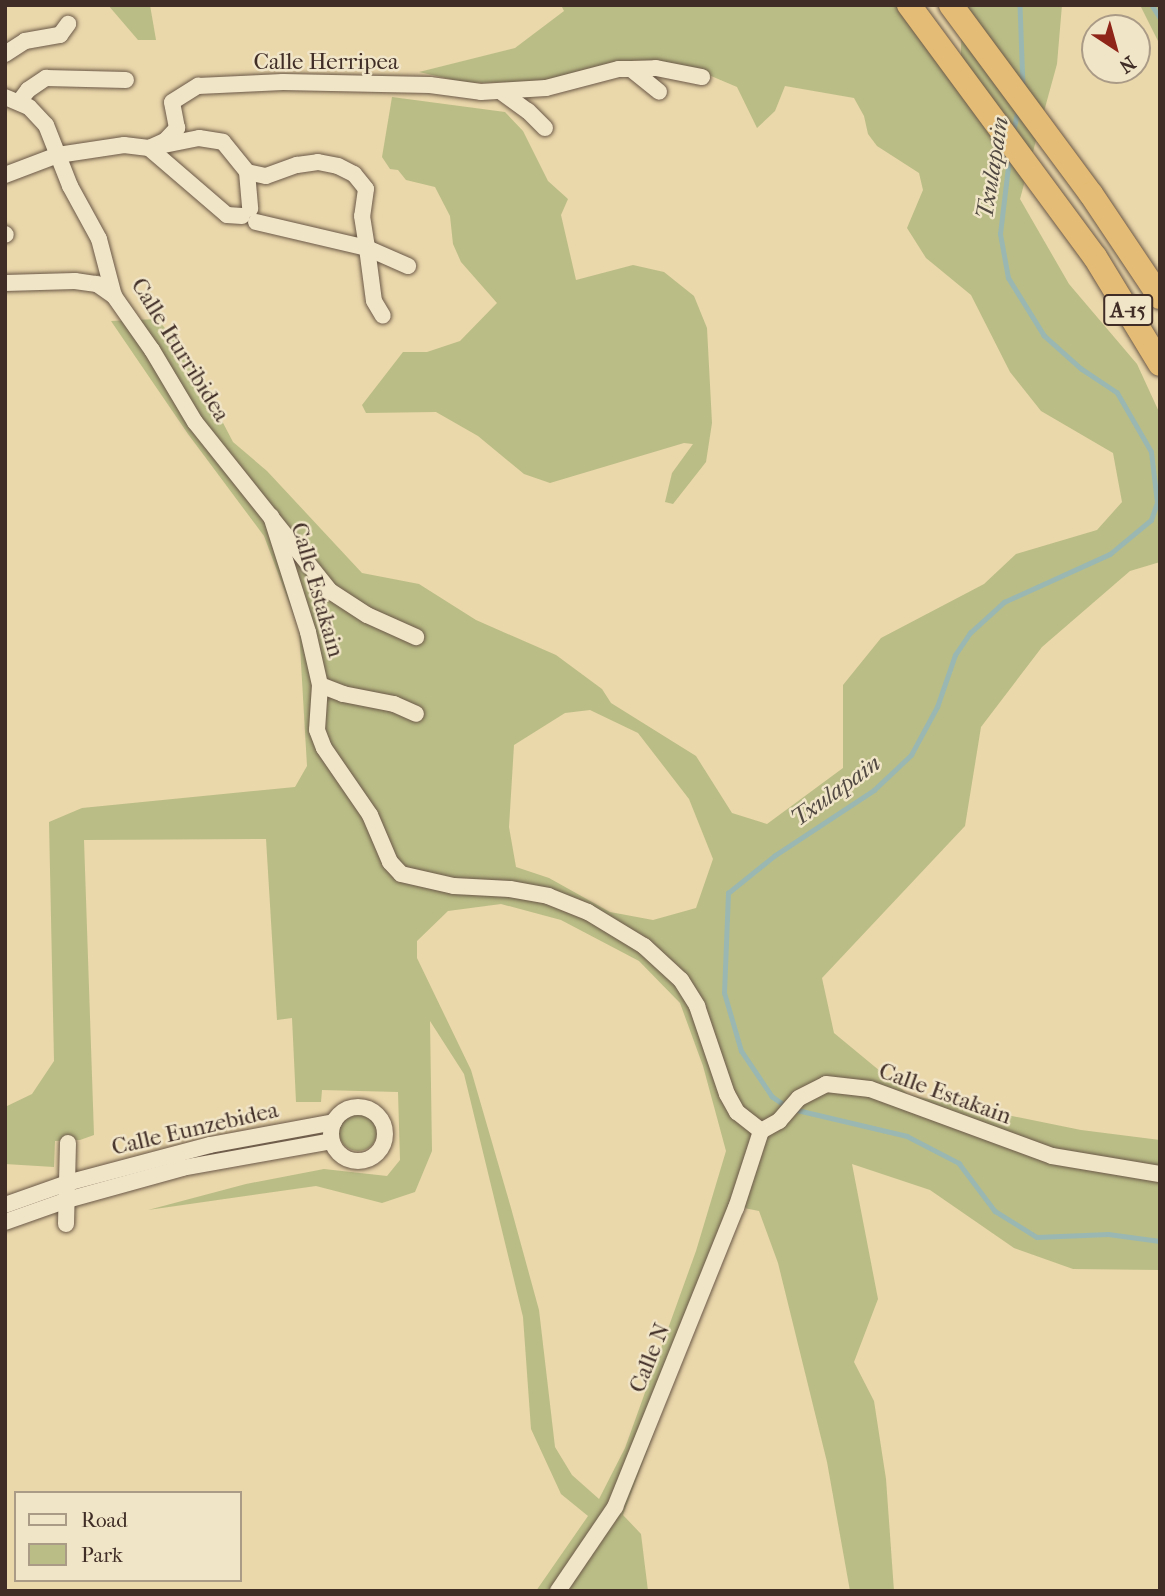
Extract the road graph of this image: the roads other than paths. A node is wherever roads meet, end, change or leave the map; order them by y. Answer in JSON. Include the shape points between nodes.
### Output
{"nodes":[{"id":1,"x":909,"y":5,"type":"edge"},
{"id":2,"x":952,"y":6,"type":"edge"},
{"id":3,"x":68,"y":24,"type":"dead end"},
{"id":4,"x":5,"y":54,"type":"edge"},
{"id":5,"x":631,"y":69,"type":"junction"},
{"id":6,"x":702,"y":77,"type":"dead end"},
{"id":7,"x":126,"y":80,"type":"dead end"},
{"id":8,"x":499,"y":90,"type":"junction"},
{"id":9,"x":659,"y":92,"type":"dead end"},
{"id":10,"x":12,"y":99,"type":"edge"},
{"id":11,"x":545,"y":128,"type":"dead end"},
{"id":12,"x":149,"y":148,"type":"junction"},
{"id":13,"x":58,"y":155,"type":"junction"},
{"id":14,"x":247,"y":172,"type":"junction"},
{"id":15,"x":5,"y":175,"type":"edge"},
{"id":16,"x":249,"y":216,"type":"junction"},
{"id":17,"x":366,"y":248,"type":"junction"},
{"id":18,"x":408,"y":266,"type":"dead end"},
{"id":19,"x":5,"y":283,"type":"edge"},
{"id":20,"x":114,"y":296,"type":"junction"},
{"id":21,"x":1160,"y":297,"type":"edge"},
{"id":22,"x":383,"y":316,"type":"dead end"},
{"id":23,"x":1160,"y":364,"type":"edge"},
{"id":24,"x":271,"y":516,"type":"junction"},
{"id":25,"x":416,"y":636,"type":"dead end"},
{"id":26,"x":320,"y":685,"type":"junction"},
{"id":27,"x":416,"y":714,"type":"dead end"},
{"id":28,"x":334,"y":1122,"type":"junction"},
{"id":29,"x":761,"y":1131,"type":"junction"},
{"id":30,"x":332,"y":1141,"type":"junction"},
{"id":31,"x":68,"y":1143,"type":"dead end"},
{"id":32,"x":1160,"y":1174,"type":"edge"},
{"id":33,"x":67,"y":1192,"type":"junction"},
{"id":34,"x":5,"y":1205,"type":"edge"},
{"id":35,"x":5,"y":1222,"type":"edge"},
{"id":36,"x":66,"y":1224,"type":"dead end"},
{"id":37,"x":558,"y":1591,"type":"edge"}],
"edges":[{"from":1,"to":23,"type":"highway","number":"A-15","via":[[1095,257]]},
{"from":2,"to":21,"type":"highway","number":"A-15","via":[[1091,194]]},
{"from":3,"to":4,"type":"street","via":[[60,35],[25,41]]},
{"from":5,"to":6,"type":"street","name":"Calle Herripea","via":[[656,68]]},
{"from":5,"to":8,"type":"street","name":"Calle Herripea","via":[[546,88]]},
{"from":5,"to":9,"type":"street"},
{"from":7,"to":10,"type":"street","via":[[46,78]]},
{"from":8,"to":11,"type":"street"},
{"from":8,"to":12,"type":"street","name":"Calle Herripea","via":[[284,82],[198,86],[172,102],[177,128],[165,141]]},
{"from":10,"to":13,"type":"street","name":"Calle Iturribidea","via":[[29,107],[46,125]]},
{"from":12,"to":13,"type":"street","via":[[124,145]]},
{"from":12,"to":14,"type":"street","via":[[199,138],[223,142]]},
{"from":12,"to":16,"type":"street","via":[[227,215]]},
{"from":13,"to":15,"type":"street"},
{"from":13,"to":20,"type":"street","name":"Calle Iturribidea","via":[[99,239]]},
{"from":14,"to":16,"type":"street"},
{"from":14,"to":17,"type":"street","via":[[266,176],[296,164],[318,162],[354,174],[366,189],[362,216]]},
{"from":16,"to":17,"type":"street"},
{"from":17,"to":18,"type":"street"},
{"from":17,"to":22,"type":"street","via":[[374,301]]},
{"from":19,"to":20,"type":"street","via":[[75,281],[97,284]]},
{"from":20,"to":24,"type":"street","name":"Calle Iturribidea","via":[[195,422]]},
{"from":24,"to":25,"type":"street","name":"Calle Iturribidea","via":[[330,591],[367,615]]},
{"from":24,"to":26,"type":"street","name":"Calle Estakain"},
{"from":26,"to":27,"type":"street"},
{"from":26,"to":29,"type":"street","name":"Calle Estakain","via":[[317,730],[324,748],[370,816],[390,862],[401,874],[454,886],[548,896],[588,912],[644,946],[681,980],[705,1025],[727,1094],[737,1112]]},
{"from":28,"to":30,"type":"street"},
{"from":28,"to":30,"type":"street","name":"Calle Eunzebidea","via":[[350,1108],[366,1108],[381,1119],[386,1137],[377,1154],[360,1161],[342,1156]]},
{"from":28,"to":33,"type":"street","name":"Calle Eunzebidea","via":[[210,1145]]},
{"from":29,"to":32,"type":"street","name":"Calle Estakain","via":[[779,1121],[799,1098],[826,1084],[870,1089],[1052,1156]]},
{"from":29,"to":37,"type":"street","name":"Calle N","via":[[736,1208],[615,1507]]},
{"from":30,"to":33,"type":"street","name":"Calle Eunzebidea"},
{"from":31,"to":33,"type":"street"},
{"from":33,"to":34,"type":"street","name":"Calle Eunzebidea"},
{"from":33,"to":35,"type":"street","name":"Calle Eunzebidea"},
{"from":33,"to":36,"type":"street"}]}
